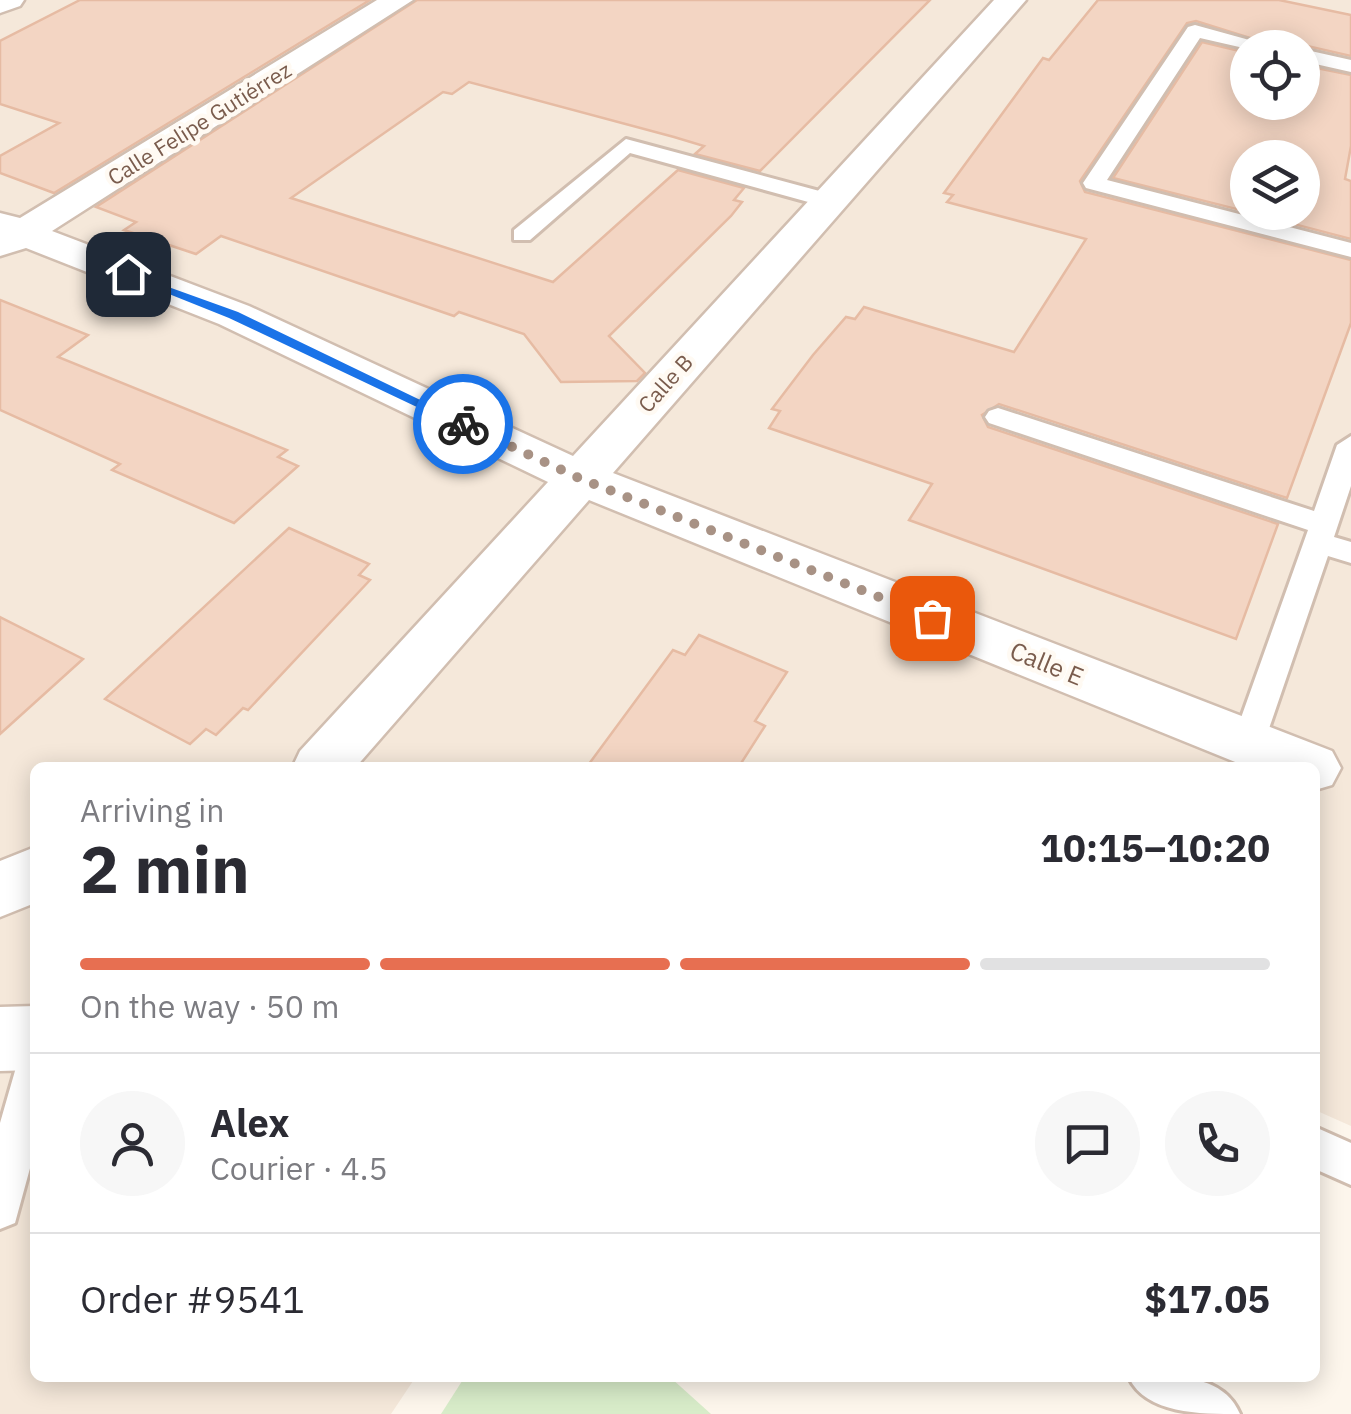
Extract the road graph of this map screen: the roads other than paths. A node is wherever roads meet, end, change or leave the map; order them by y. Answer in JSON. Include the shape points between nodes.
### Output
{"nodes":[{"id":1,"x":9,"y":0,"type":"edge"},
{"id":2,"x":398,"y":0,"type":"edge"},
{"id":3,"x":1011,"y":0,"type":"edge"},
{"id":4,"x":0,"y":4,"type":"edge"},
{"id":5,"x":1230,"y":40,"type":"edge"},
{"id":6,"x":1320,"y":59,"type":"edge"},
{"id":7,"x":1351,"y":66,"type":"edge"},
{"id":8,"x":830,"y":201,"type":"junction"},
{"id":9,"x":8,"y":234,"type":"edge"},
{"id":10,"x":522,"y":235,"type":"dead end"},
{"id":11,"x":1351,"y":250,"type":"edge"},
{"id":12,"x":998,"y":417,"type":"dead end"},
{"id":13,"x":1351,"y":444,"type":"edge"},
{"id":14,"x":579,"y":478,"type":"junction"},
{"id":15,"x":1320,"y":533,"type":"junction"},
{"id":16,"x":1351,"y":553,"type":"edge"},
{"id":17,"x":1249,"y":743,"type":"junction"},
{"id":18,"x":325,"y":762,"type":"edge"},
{"id":19,"x":1298,"y":762,"type":"edge"},
{"id":20,"x":1320,"y":770,"type":"edge"},
{"id":21,"x":1351,"y":783,"type":"edge"},
{"id":22,"x":30,"y":876,"type":"edge"},
{"id":23,"x":0,"y":890,"type":"edge"},
{"id":24,"x":30,"y":1038,"type":"edge"},
{"id":25,"x":0,"y":1040,"type":"edge"},
{"id":26,"x":30,"y":1085,"type":"edge"},
{"id":27,"x":1320,"y":1150,"type":"edge"},
{"id":28,"x":1351,"y":1164,"type":"edge"},
{"id":29,"x":0,"y":1208,"type":"edge"},
{"id":30,"x":1159,"y":1382,"type":"edge"},
{"id":31,"x":1216,"y":1414,"type":"edge"}],
"edges":[{"from":1,"to":4,"type":"street"},
{"from":2,"to":9,"type":"street","name":"Calle Felipe Gutiérrez"},
{"from":3,"to":8,"type":"street","name":"Calle B"},
{"from":5,"to":11,"type":"lane","via":[[1195,32],[1094,184]]},
{"from":6,"to":7,"type":"lane"},
{"from":8,"to":10,"type":"lane","via":[[626,145]]},
{"from":8,"to":14,"type":"street","name":"Calle B"},
{"from":9,"to":14,"type":"street","name":"Calle E","via":[[234,315]]},
{"from":12,"to":15,"type":"lane"},
{"from":13,"to":15,"type":"lane"},
{"from":14,"to":17,"type":"street","name":"Calle E"},
{"from":14,"to":18,"type":"street","name":"Calle B"},
{"from":15,"to":16,"type":"lane"},
{"from":15,"to":17,"type":"lane"},
{"from":17,"to":19,"type":"street","name":"Calle E"},
{"from":20,"to":21,"type":"street","name":"Calle E"},
{"from":22,"to":23,"type":"street"},
{"from":24,"to":25,"type":"street"},
{"from":26,"to":29,"type":"lane"},
{"from":27,"to":28,"type":"lane"},
{"from":30,"to":31,"type":"lane"}]}
